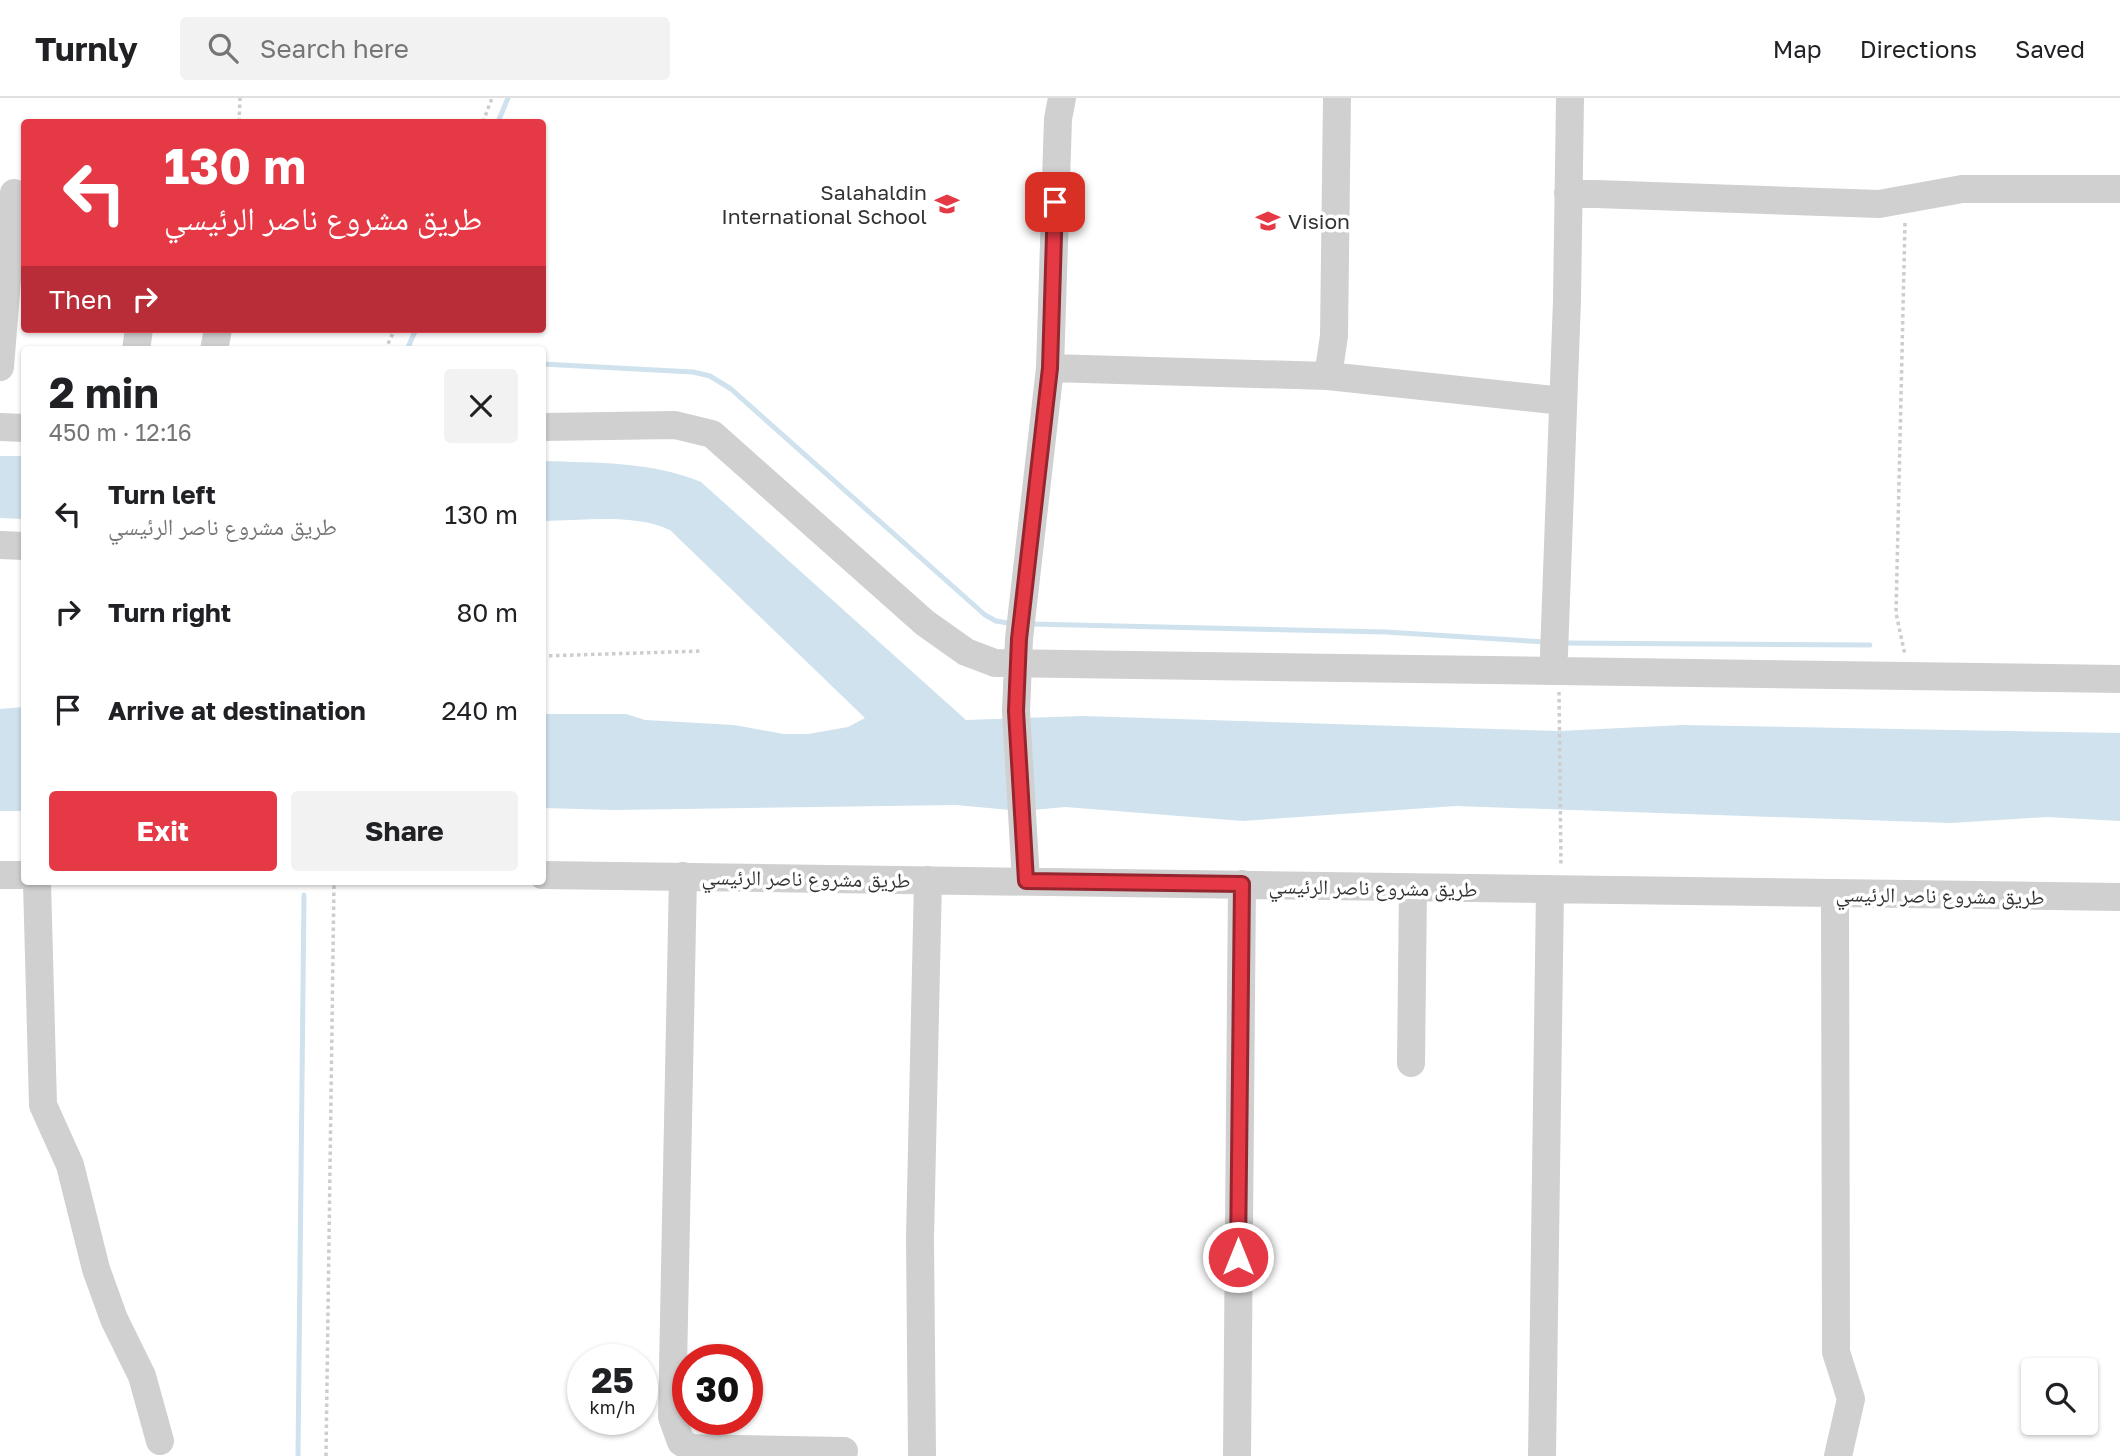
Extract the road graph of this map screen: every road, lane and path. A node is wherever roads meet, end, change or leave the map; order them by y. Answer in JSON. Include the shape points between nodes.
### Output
{"nodes":[{"id":1,"x":240,"y":98,"type":"edge"},
{"id":2,"x":492,"y":98,"type":"edge"},
{"id":3,"x":1062,"y":98,"type":"edge"},
{"id":4,"x":1337,"y":98,"type":"edge"},
{"id":5,"x":1570,"y":98,"type":"edge"},
{"id":6,"x":239,"y":119,"type":"edge"},
{"id":7,"x":484,"y":119,"type":"edge"},
{"id":8,"x":2120,"y":189,"type":"edge"},
{"id":9,"x":1568,"y":192,"type":"junction"},
{"id":10,"x":13,"y":193,"type":"edge"},
{"id":11,"x":1905,"y":200,"type":"junction"},
{"id":12,"x":0,"y":367,"type":"edge"},
{"id":13,"x":1050,"y":368,"type":"junction"},
{"id":14,"x":1328,"y":376,"type":"junction"},
{"id":15,"x":1563,"y":401,"type":"junction"},
{"id":16,"x":546,"y":426,"type":"edge"},
{"id":17,"x":0,"y":427,"type":"edge"},
{"id":18,"x":21,"y":428,"type":"edge"},
{"id":19,"x":0,"y":545,"type":"edge"},
{"id":20,"x":21,"y":546,"type":"edge"},
{"id":21,"x":1020,"y":638,"type":"junction"},
{"id":22,"x":1555,"y":642,"type":"dead end"},
{"id":23,"x":703,"y":651,"type":"dead end"},
{"id":24,"x":546,"y":656,"type":"edge"},
{"id":25,"x":1909,"y":676,"type":"junction"},
{"id":26,"x":2120,"y":679,"type":"edge"},
{"id":27,"x":1559,"y":727,"type":"dead end"},
{"id":28,"x":0,"y":875,"type":"edge"},
{"id":29,"x":21,"y":875,"type":"edge"},
{"id":30,"x":546,"y":875,"type":"edge"},
{"id":31,"x":683,"y":876,"type":"junction"},
{"id":32,"x":928,"y":880,"type":"junction"},
{"id":33,"x":1026,"y":881,"type":"junction"},
{"id":34,"x":1242,"y":884,"type":"junction"},
{"id":35,"x":37,"y":885,"type":"edge"},
{"id":36,"x":334,"y":885,"type":"edge"},
{"id":37,"x":1412,"y":888,"type":"junction"},
{"id":38,"x":1556,"y":889,"type":"junction"},
{"id":39,"x":1835,"y":893,"type":"junction"},
{"id":40,"x":2120,"y":897,"type":"edge"},
{"id":41,"x":1411,"y":1063,"type":"dead end"},
{"id":42,"x":160,"y":1441,"type":"dead end"},
{"id":43,"x":844,"y":1451,"type":"dead end"},
{"id":44,"x":326,"y":1456,"type":"edge"},
{"id":45,"x":922,"y":1456,"type":"edge"},
{"id":46,"x":1237,"y":1456,"type":"edge"},
{"id":47,"x":1542,"y":1456,"type":"edge"},
{"id":48,"x":1838,"y":1456,"type":"edge"}],
"edges":[{"from":1,"to":6,"type":"path"},
{"from":2,"to":7,"type":"path"},
{"from":3,"to":13,"type":"street"},
{"from":4,"to":14,"type":"street","via":[[1334,336]]},
{"from":5,"to":9,"type":"street"},
{"from":8,"to":11,"type":"street","via":[[1962,189]]},
{"from":9,"to":11,"type":"street","via":[[1879,204]]},
{"from":9,"to":15,"type":"street"},
{"from":10,"to":12,"type":"street"},
{"from":11,"to":25,"type":"path","via":[[1896,613]]},
{"from":13,"to":14,"type":"street"},
{"from":13,"to":21,"type":"street"},
{"from":14,"to":15,"type":"street"},
{"from":15,"to":22,"type":"street"},
{"from":16,"to":21,"type":"street","via":[[675,425],[712,434],[925,623],[982,660]]},
{"from":17,"to":18,"type":"street"},
{"from":19,"to":20,"type":"street"},
{"from":21,"to":25,"type":"street"},
{"from":21,"to":33,"type":"street","via":[[1016,711]]},
{"from":23,"to":24,"type":"path"},
{"from":25,"to":26,"type":"street"},
{"from":27,"to":38,"type":"path"},
{"from":28,"to":29,"type":"street"},
{"from":30,"to":31,"type":"street","name":"طريق مشروع ناصر الرئيسي"},
{"from":31,"to":32,"type":"street","name":"طريق مشروع ناصر الرئيسي"},
{"from":31,"to":43,"type":"street","via":[[672,1417],[681,1442],[691,1448]]},
{"from":32,"to":33,"type":"street","name":"طريق مشروع ناصر الرئيسي"},
{"from":32,"to":45,"type":"street","via":[[920,1238]]},
{"from":33,"to":34,"type":"street","name":"طريق مشروع ناصر الرئيسي"},
{"from":34,"to":37,"type":"street","name":"طريق مشروع ناصر الرئيسي"},
{"from":34,"to":46,"type":"street"},
{"from":35,"to":42,"type":"street","via":[[43,1105],[69,1165],[96,1269],[142,1376]]},
{"from":36,"to":44,"type":"path"},
{"from":37,"to":38,"type":"street","name":"طريق مشروع ناصر الرئيسي"},
{"from":37,"to":41,"type":"street"},
{"from":38,"to":39,"type":"street","name":"طريق مشروع ناصر الرئيسي"},
{"from":38,"to":47,"type":"street"},
{"from":39,"to":40,"type":"street","name":"طريق مشروع ناصر الرئيسي"},
{"from":39,"to":48,"type":"street","via":[[1836,1352],[1851,1399]]}]}
